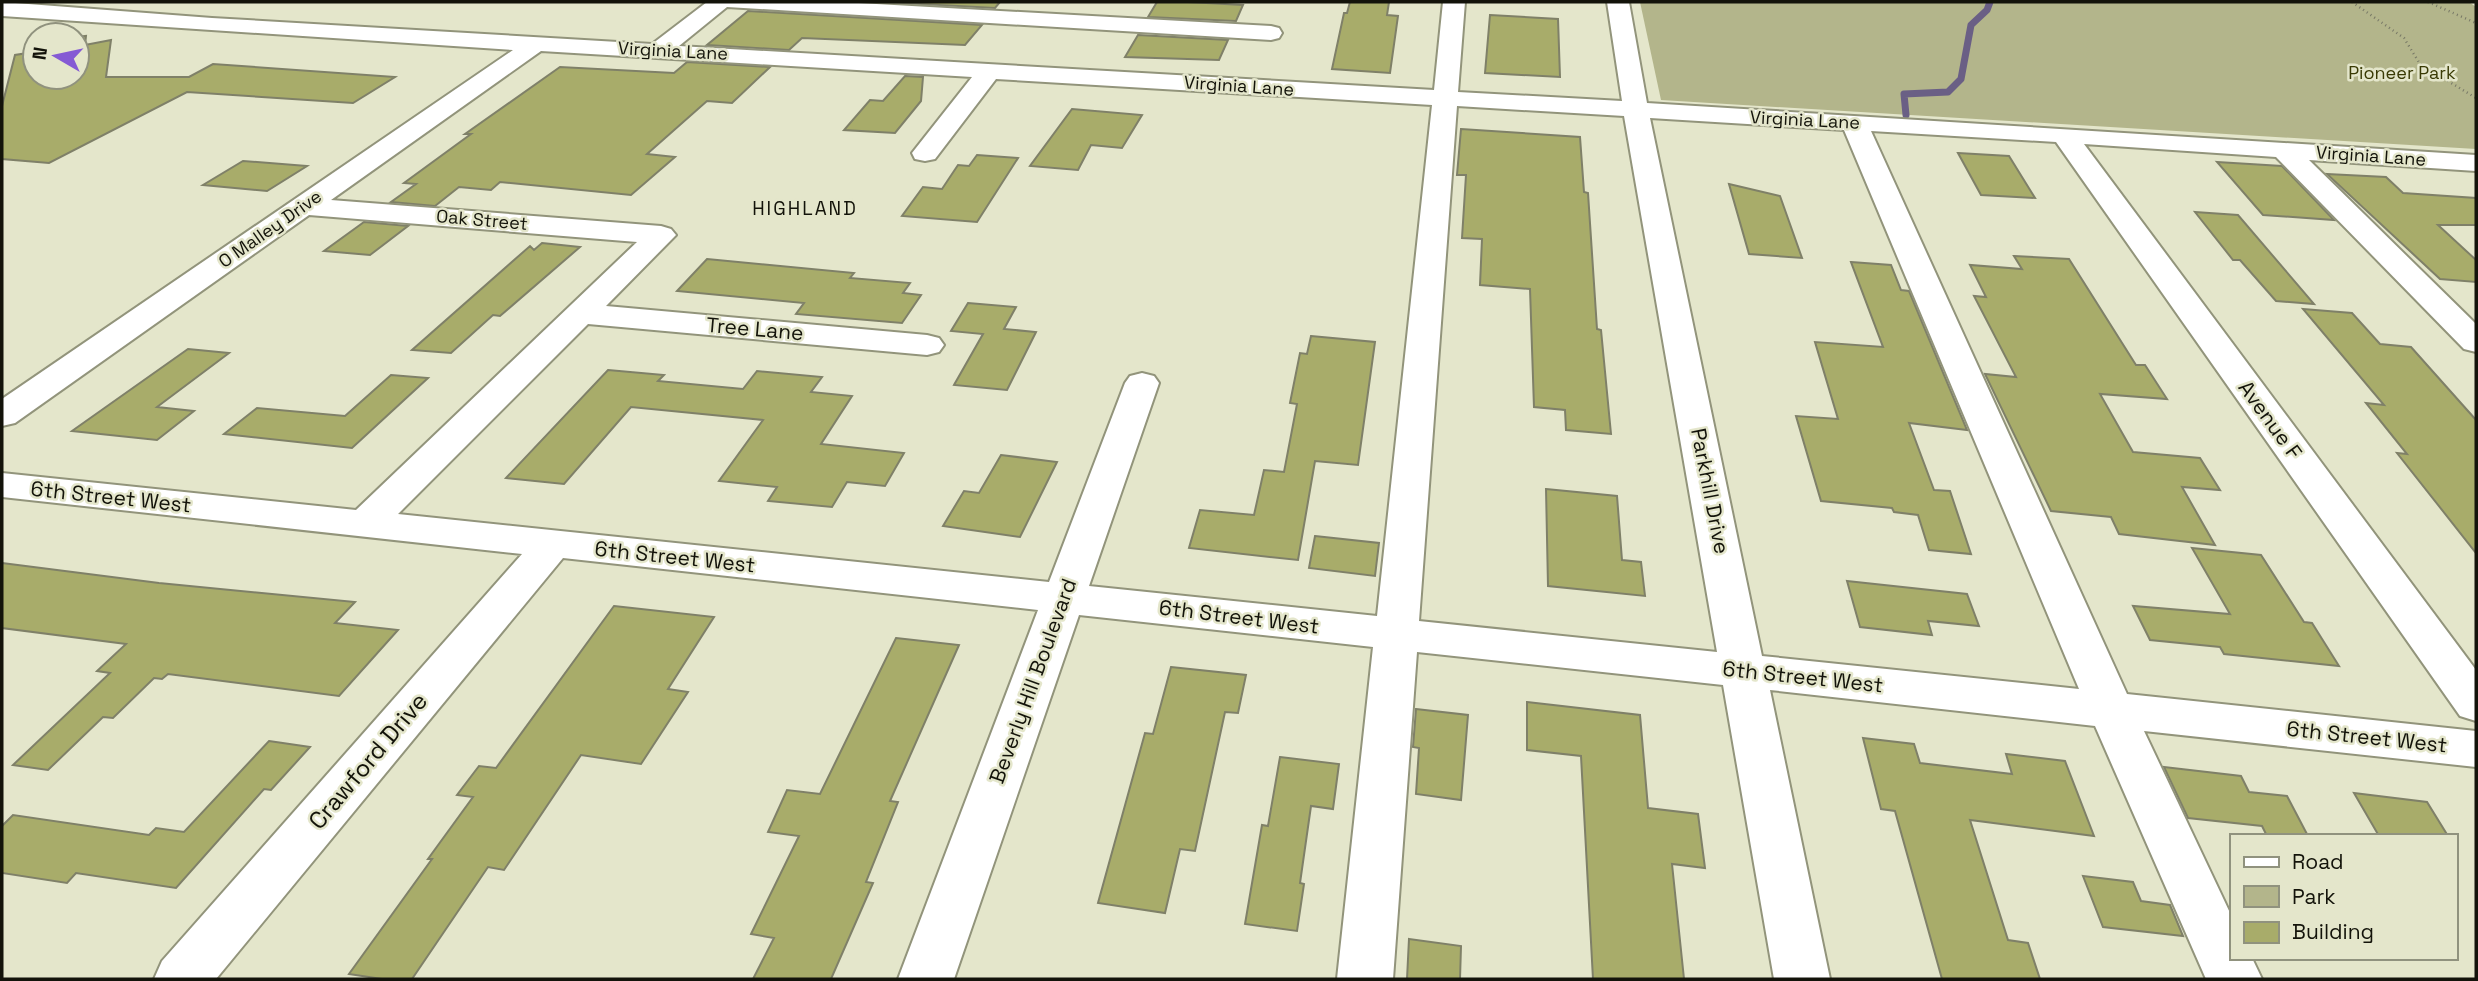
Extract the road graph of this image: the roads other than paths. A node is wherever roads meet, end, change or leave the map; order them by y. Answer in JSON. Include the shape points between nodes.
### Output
{"nodes":[{"id":1,"x":51,"y":2,"type":"edge"},
{"id":2,"x":720,"y":2,"type":"edge"},
{"id":3,"x":732,"y":2,"type":"edge"},
{"id":4,"x":1105,"y":2,"type":"edge"},
{"id":5,"x":1454,"y":2,"type":"edge"},
{"id":6,"x":1618,"y":2,"type":"edge"},
{"id":7,"x":244,"y":8,"type":"dead end"},
{"id":8,"x":2,"y":9,"type":"edge"},
{"id":9,"x":212,"y":24,"type":"junction"},
{"id":10,"x":1090,"y":24,"type":"junction"},
{"id":11,"x":538,"y":43,"type":"junction"},
{"id":12,"x":659,"y":50,"type":"junction"},
{"id":13,"x":1264,"y":51,"type":"junction"},
{"id":14,"x":1067,"y":58,"type":"junction"},
{"id":15,"x":989,"y":70,"type":"junction"},
{"id":16,"x":1447,"y":98,"type":"junction"},
{"id":17,"x":1636,"y":110,"type":"junction"},
{"id":18,"x":1854,"y":122,"type":"junction"},
{"id":19,"x":2064,"y":135,"type":"junction"},
{"id":20,"x":2284,"y":150,"type":"junction"},
{"id":21,"x":925,"y":153,"type":"dead end"},
{"id":22,"x":2476,"y":163,"type":"edge"},
{"id":23,"x":303,"y":206,"type":"junction"},
{"id":24,"x":583,"y":314,"type":"junction"},
{"id":25,"x":2476,"y":342,"type":"edge"},
{"id":26,"x":927,"y":345,"type":"dead end"},
{"id":27,"x":1142,"y":383,"type":"dead end"},
{"id":28,"x":2,"y":415,"type":"edge"},
{"id":29,"x":2,"y":485,"type":"edge"},
{"id":30,"x":366,"y":523,"type":"junction"},
{"id":31,"x":553,"y":544,"type":"junction"},
{"id":32,"x":1063,"y":597,"type":"junction"},
{"id":33,"x":1394,"y":635,"type":"junction"},
{"id":34,"x":1745,"y":670,"type":"junction"},
{"id":35,"x":2476,"y":704,"type":"edge"},
{"id":36,"x":2110,"y":709,"type":"junction"},
{"id":37,"x":2476,"y":749,"type":"edge"},
{"id":38,"x":182,"y":979,"type":"edge"},
{"id":39,"x":926,"y":979,"type":"edge"},
{"id":40,"x":1364,"y":979,"type":"edge"},
{"id":41,"x":1802,"y":979,"type":"edge"},
{"id":42,"x":2234,"y":979,"type":"edge"}],
"edges":[{"from":1,"to":8,"type":"street"},
{"from":2,"to":12,"type":"street"},
{"from":3,"to":10,"type":"street"},
{"from":4,"to":10,"type":"street"},
{"from":5,"to":16,"type":"street"},
{"from":6,"to":17,"type":"street","name":"Parkhill Drive"},
{"from":7,"to":9,"type":"street"},
{"from":8,"to":9,"type":"street","name":"Virginia Lane"},
{"from":9,"to":11,"type":"street","name":"Virginia Lane"},
{"from":10,"to":13,"type":"street"},
{"from":10,"to":14,"type":"street"},
{"from":11,"to":12,"type":"street","name":"Virginia Lane"},
{"from":11,"to":23,"type":"street","name":"O Malley Drive"},
{"from":12,"to":15,"type":"street","name":"Virginia Lane"},
{"from":13,"to":14,"type":"street","name":"Virginia Lane"},
{"from":13,"to":16,"type":"street","name":"Virginia Lane"},
{"from":14,"to":15,"type":"street","name":"Virginia Lane"},
{"from":15,"to":21,"type":"street"},
{"from":16,"to":17,"type":"street","name":"Virginia Lane"},
{"from":16,"to":33,"type":"street"},
{"from":17,"to":18,"type":"street","name":"Virginia Lane"},
{"from":17,"to":34,"type":"street","name":"Parkhill Drive"},
{"from":18,"to":19,"type":"street","name":"Virginia Lane"},
{"from":18,"to":36,"type":"street"},
{"from":19,"to":20,"type":"street","name":"Virginia Lane"},
{"from":19,"to":35,"type":"street","name":"Avenue F"},
{"from":20,"to":22,"type":"street","name":"Virginia Lane"},
{"from":20,"to":25,"type":"street"},
{"from":23,"to":24,"type":"street","name":"Oak Street","via":[[661,235]]},
{"from":23,"to":28,"type":"street","name":"O Malley Drive"},
{"from":24,"to":26,"type":"street","name":"Tree Lane"},
{"from":24,"to":30,"type":"street"},
{"from":27,"to":32,"type":"street","name":"Beverly Hill Boulevard"},
{"from":29,"to":30,"type":"street","name":"6th Street West"},
{"from":30,"to":31,"type":"street","name":"6th Street West"},
{"from":31,"to":32,"type":"street","name":"6th Street West"},
{"from":31,"to":38,"type":"street","name":"Crawford Drive"},
{"from":32,"to":33,"type":"street","name":"6th Street West"},
{"from":32,"to":39,"type":"street","name":"Beverly Hill Boulevard"},
{"from":33,"to":34,"type":"street","name":"6th Street West"},
{"from":33,"to":40,"type":"street"},
{"from":34,"to":36,"type":"street","name":"6th Street West"},
{"from":34,"to":41,"type":"street","name":"Parkhill Drive"},
{"from":36,"to":37,"type":"street","name":"6th Street West"},
{"from":36,"to":42,"type":"street"}]}
